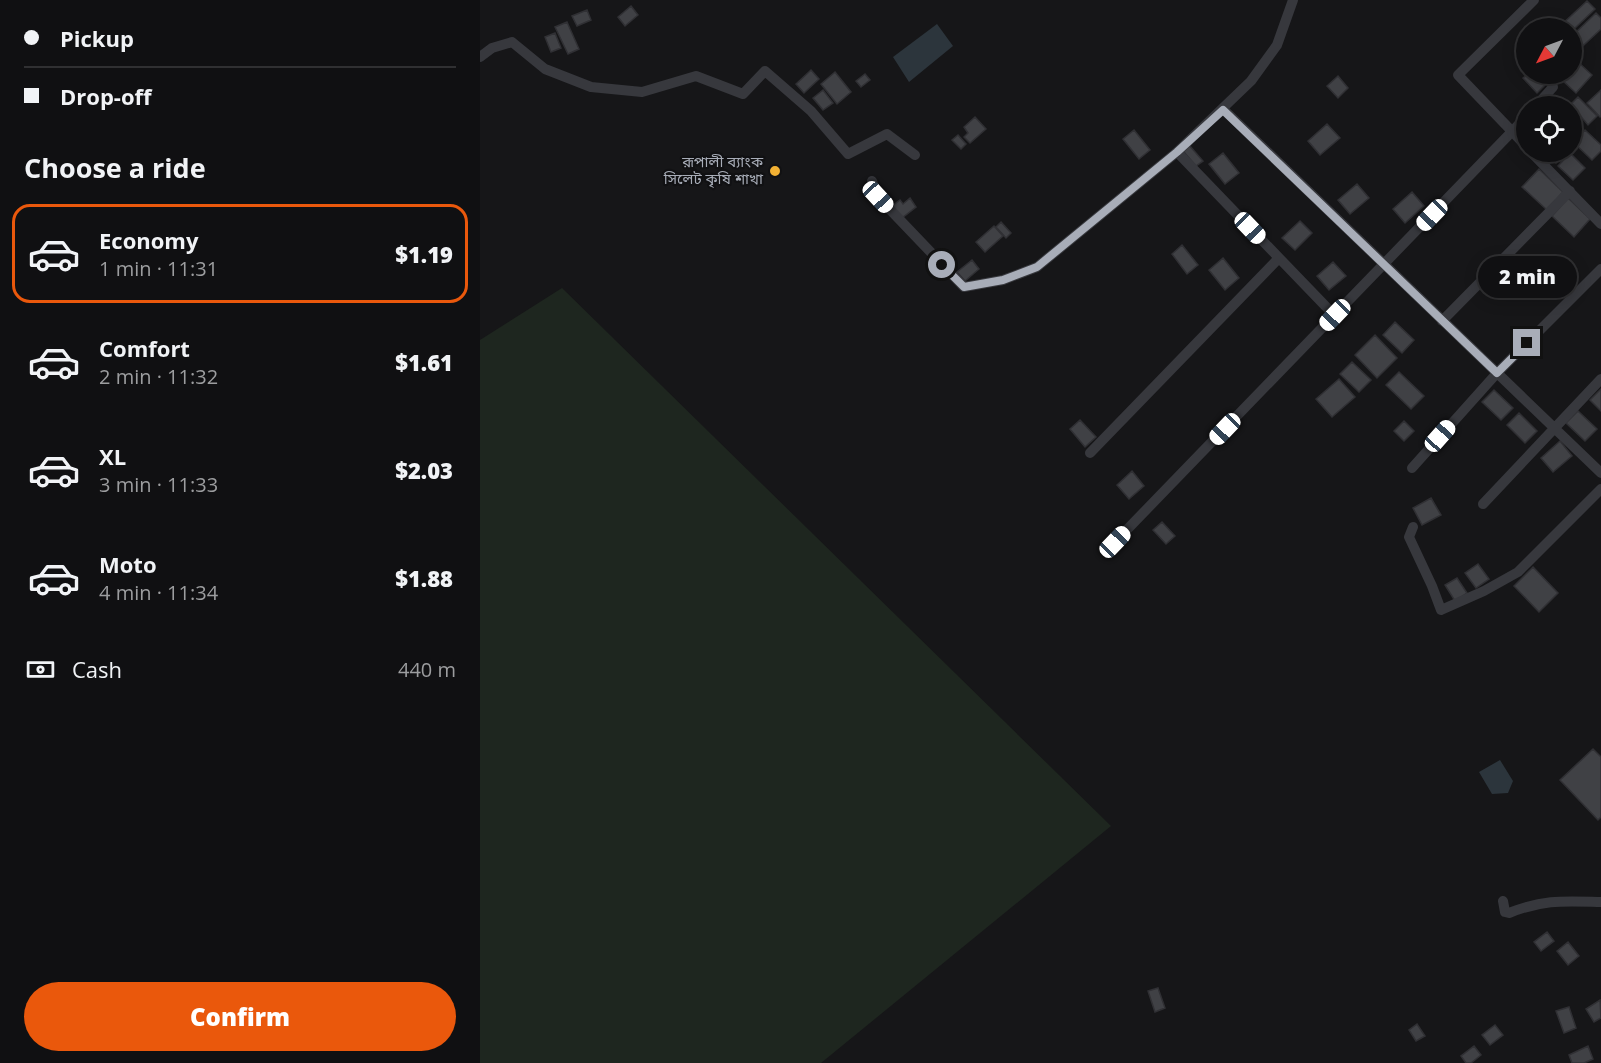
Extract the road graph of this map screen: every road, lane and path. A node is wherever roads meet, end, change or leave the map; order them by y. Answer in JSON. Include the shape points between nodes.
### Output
{"nodes":[{"id":1,"x":1293,"y":0,"type":"edge"},
{"id":2,"x":1534,"y":0,"type":"edge"},
{"id":3,"x":480,"y":57,"type":"edge"},
{"id":4,"x":1553,"y":87,"type":"dead end"},
{"id":5,"x":1545,"y":96,"type":"edge"},
{"id":6,"x":1223,"y":110,"type":"junction"},
{"id":7,"x":1516,"y":129,"type":"edge"},
{"id":8,"x":1513,"y":132,"type":"junction"},
{"id":9,"x":1516,"y":135,"type":"edge"},
{"id":10,"x":1177,"y":152,"type":"junction"},
{"id":11,"x":915,"y":154,"type":"dead end"},
{"id":12,"x":1541,"y":162,"type":"edge"},
{"id":13,"x":872,"y":181,"type":"dead end"},
{"id":14,"x":1570,"y":191,"type":"junction"},
{"id":15,"x":1601,"y":224,"type":"edge"},
{"id":16,"x":1279,"y":258,"type":"junction"},
{"id":17,"x":1384,"y":264,"type":"junction"},
{"id":18,"x":1601,"y":269,"type":"edge"},
{"id":19,"x":1335,"y":315,"type":"junction"},
{"id":20,"x":1442,"y":321,"type":"junction"},
{"id":21,"x":1497,"y":373,"type":"junction"},
{"id":22,"x":1601,"y":380,"type":"edge"},
{"id":23,"x":1554,"y":428,"type":"junction"},
{"id":24,"x":1090,"y":453,"type":"dead end"},
{"id":25,"x":1412,"y":468,"type":"dead end"},
{"id":26,"x":1601,"y":473,"type":"edge"},
{"id":27,"x":1601,"y":489,"type":"edge"},
{"id":28,"x":1483,"y":504,"type":"dead end"},
{"id":29,"x":1413,"y":527,"type":"dead end"},
{"id":30,"x":1115,"y":542,"type":"dead end"},
{"id":31,"x":1503,"y":901,"type":"dead end"},
{"id":32,"x":1601,"y":902,"type":"edge"}],
"edges":[{"from":1,"to":6,"type":"street","via":[[1277,45],[1251,81]]},
{"from":2,"to":8,"type":"street","via":[[1458,75]]},
{"from":3,"to":11,"type":"street","via":[[492,48],[512,42],[545,69],[591,87],[642,92],[696,76],[742,94],[765,71],[811,111],[848,154],[887,134]]},
{"from":4,"to":5,"type":"street"},
{"from":6,"to":10,"type":"street"},
{"from":6,"to":17,"type":"street"},
{"from":7,"to":8,"type":"street"},
{"from":8,"to":9,"type":"street"},
{"from":8,"to":17,"type":"street"},
{"from":10,"to":13,"type":"street","via":[[1037,267],[972,287],[957,282],[878,197]]},
{"from":10,"to":16,"type":"street"},
{"from":12,"to":14,"type":"street"},
{"from":14,"to":15,"type":"street"},
{"from":14,"to":20,"type":"street"},
{"from":16,"to":19,"type":"street"},
{"from":16,"to":24,"type":"street"},
{"from":17,"to":19,"type":"street"},
{"from":17,"to":20,"type":"street"},
{"from":18,"to":21,"type":"street"},
{"from":19,"to":30,"type":"street"},
{"from":20,"to":21,"type":"street"},
{"from":21,"to":23,"type":"street"},
{"from":21,"to":25,"type":"street"},
{"from":22,"to":23,"type":"street"},
{"from":23,"to":26,"type":"street"},
{"from":23,"to":28,"type":"street"},
{"from":27,"to":29,"type":"street","via":[[1518,572],[1441,610],[1409,537]]},
{"from":31,"to":32,"type":"street","via":[[1505,912],[1509,913],[1533,903],[1555,900]]}]}
